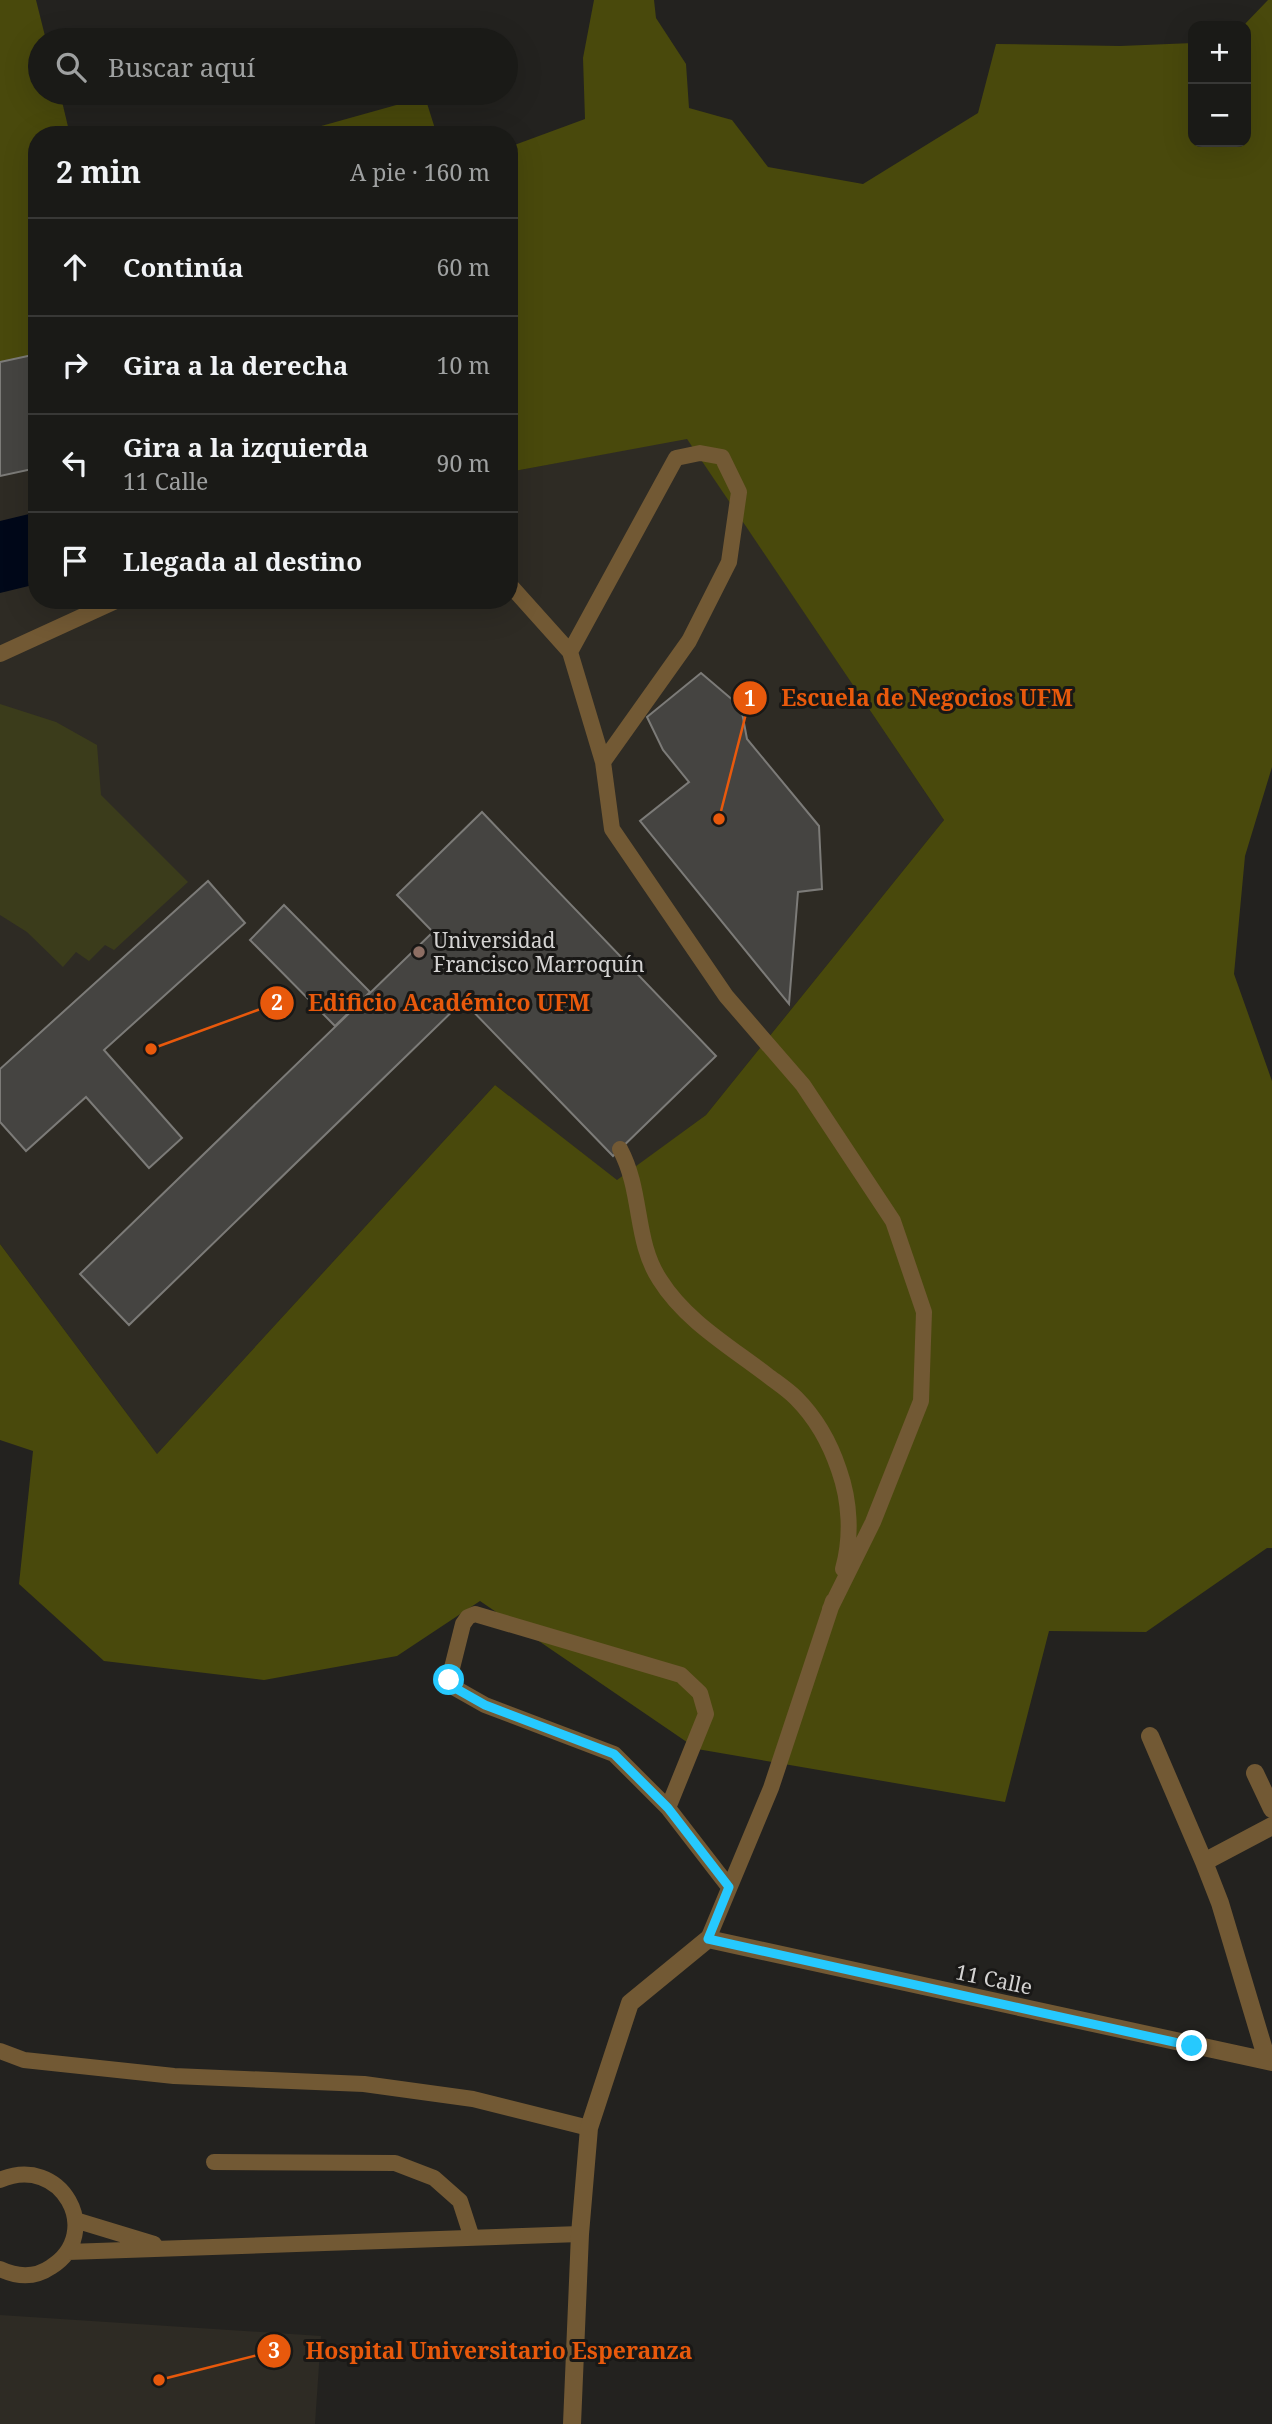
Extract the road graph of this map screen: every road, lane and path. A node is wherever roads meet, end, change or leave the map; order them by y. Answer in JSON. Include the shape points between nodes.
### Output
{"nodes":[{"id":1,"x":518,"y":594,"type":"edge"},
{"id":2,"x":98,"y":609,"type":"edge"},
{"id":3,"x":570,"y":652,"type":"junction"},
{"id":4,"x":0,"y":654,"type":"edge"},
{"id":5,"x":603,"y":762,"type":"junction"},
{"id":6,"x":620,"y":1149,"type":"dead end"},
{"id":7,"x":830,"y":1609,"type":"junction"},
{"id":8,"x":1150,"y":1736,"type":"dead end"},
{"id":9,"x":1255,"y":1773,"type":"dead end"},
{"id":10,"x":668,"y":1808,"type":"junction"},
{"id":11,"x":1272,"y":1809,"type":"edge"},
{"id":12,"x":1272,"y":1826,"type":"edge"},
{"id":13,"x":1204,"y":1862,"type":"junction"},
{"id":14,"x":729,"y":1887,"type":"junction"},
{"id":15,"x":708,"y":1939,"type":"junction"},
{"id":16,"x":0,"y":2051,"type":"edge"},
{"id":17,"x":1270,"y":2061,"type":"edge"},
{"id":18,"x":589,"y":2128,"type":"junction"},
{"id":19,"x":214,"y":2162,"type":"dead end"},
{"id":20,"x":0,"y":2180,"type":"edge"},
{"id":21,"x":75,"y":2220,"type":"junction"},
{"id":22,"x":580,"y":2234,"type":"junction"},
{"id":23,"x":472,"y":2238,"type":"junction"},
{"id":24,"x":170,"y":2249,"type":"junction"},
{"id":25,"x":68,"y":2252,"type":"junction"},
{"id":26,"x":0,"y":2270,"type":"edge"},
{"id":27,"x":572,"y":2424,"type":"edge"}],
"edges":[{"from":1,"to":3,"type":"lane"},
{"from":2,"to":4,"type":"lane"},
{"from":3,"to":5,"type":"lane"},
{"from":3,"to":5,"type":"lane","via":[[676,458],[699,453],[722,457],[738,492],[729,562],[689,641]]},
{"from":5,"to":7,"type":"lane","via":[[611,828],[726,996],[803,1085],[893,1221],[924,1312],[921,1401],[873,1522]]},
{"from":6,"to":7,"type":"lane","via":[[636,1189],[649,1260],[675,1302],[794,1395],[834,1456],[845,1492],[849,1532],[846,1559]]},
{"from":7,"to":14,"type":"lane","via":[[771,1788]]},
{"from":8,"to":13,"type":"street"},
{"from":9,"to":11,"type":"street"},
{"from":10,"to":10,"type":"lane","via":[[706,1714],[700,1693],[681,1675],[475,1614],[468,1617],[449,1680],[455,1688],[485,1705],[614,1754]]},
{"from":10,"to":14,"type":"lane"},
{"from":12,"to":13,"type":"street"},
{"from":13,"to":17,"type":"street"},
{"from":14,"to":15,"type":"lane"},
{"from":15,"to":17,"type":"street","name":"11 Calle"},
{"from":15,"to":18,"type":"street","via":[[630,2003]]},
{"from":16,"to":18,"type":"lane","via":[[24,2060],[174,2076],[364,2084],[472,2099]]},
{"from":18,"to":22,"type":"street"},
{"from":19,"to":23,"type":"lane","via":[[395,2163],[434,2178],[460,2201]]},
{"from":20,"to":21,"type":"lane","via":[[22,2174],[47,2179],[67,2196]]},
{"from":21,"to":24,"type":"lane"},
{"from":21,"to":25,"type":"lane"},
{"from":22,"to":23,"type":"lane"},
{"from":22,"to":27,"type":"street"},
{"from":23,"to":24,"type":"lane"},
{"from":24,"to":25,"type":"lane"},
{"from":25,"to":26,"type":"lane","via":[[44,2272],[27,2276]]}]}
